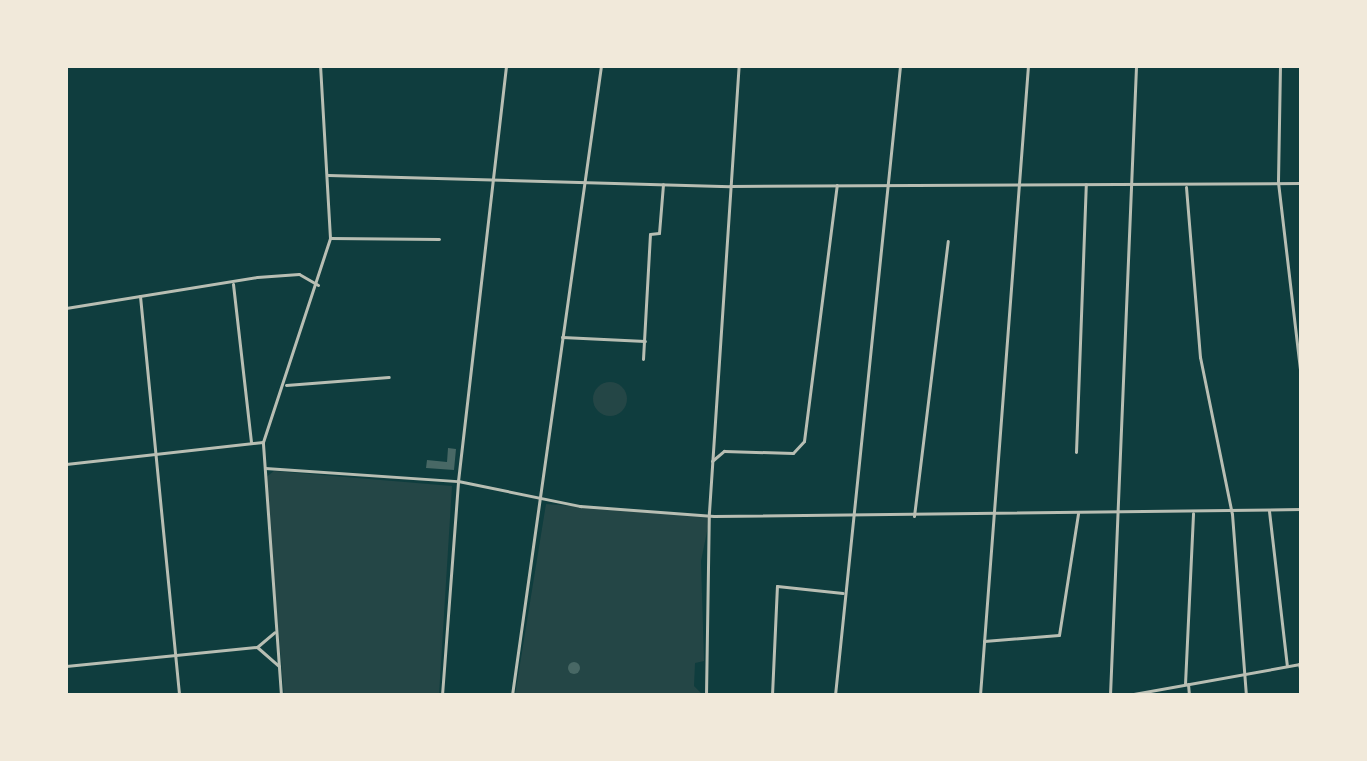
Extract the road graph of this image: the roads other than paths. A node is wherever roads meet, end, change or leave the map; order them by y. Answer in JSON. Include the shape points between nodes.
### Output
{"nodes":[{"id":1,"x":320,"y":66,"type":"edge"},
{"id":2,"x":506,"y":66,"type":"edge"},
{"id":3,"x":601,"y":66,"type":"edge"},
{"id":4,"x":739,"y":66,"type":"edge"},
{"id":5,"x":900,"y":66,"type":"edge"},
{"id":6,"x":1028,"y":66,"type":"edge"},
{"id":7,"x":1136,"y":66,"type":"edge"},
{"id":8,"x":1280,"y":66,"type":"edge"},
{"id":9,"x":328,"y":175,"type":"junction"},
{"id":10,"x":492,"y":178,"type":"junction"},
{"id":11,"x":585,"y":178,"type":"junction"},
{"id":12,"x":1017,"y":182,"type":"junction"},
{"id":13,"x":1278,"y":182,"type":"junction"},
{"id":14,"x":663,"y":183,"type":"junction"},
{"id":15,"x":1086,"y":183,"type":"junction"},
{"id":16,"x":1301,"y":183,"type":"edge"},
{"id":17,"x":1133,"y":184,"type":"junction"},
{"id":18,"x":837,"y":185,"type":"junction"},
{"id":19,"x":887,"y":185,"type":"junction"},
{"id":20,"x":730,"y":186,"type":"junction"},
{"id":21,"x":1186,"y":186,"type":"junction"},
{"id":22,"x":330,"y":238,"type":"junction"},
{"id":23,"x":439,"y":239,"type":"dead end"},
{"id":24,"x":948,"y":241,"type":"dead end"},
{"id":25,"x":233,"y":283,"type":"junction"},
{"id":26,"x":318,"y":285,"type":"junction"},
{"id":27,"x":140,"y":296,"type":"junction"},
{"id":28,"x":66,"y":308,"type":"edge"},
{"id":29,"x":562,"y":337,"type":"junction"},
{"id":30,"x":645,"y":341,"type":"junction"},
{"id":31,"x":643,"y":359,"type":"dead end"},
{"id":32,"x":389,"y":377,"type":"dead end"},
{"id":33,"x":1301,"y":378,"type":"edge"},
{"id":34,"x":286,"y":385,"type":"junction"},
{"id":35,"x":263,"y":442,"type":"junction"},
{"id":36,"x":251,"y":443,"type":"junction"},
{"id":37,"x":1076,"y":452,"type":"dead end"},
{"id":38,"x":159,"y":453,"type":"junction"},
{"id":39,"x":712,"y":461,"type":"junction"},
{"id":40,"x":66,"y":464,"type":"edge"},
{"id":41,"x":263,"y":468,"type":"junction"},
{"id":42,"x":458,"y":481,"type":"junction"},
{"id":43,"x":542,"y":500,"type":"junction"},
{"id":44,"x":1301,"y":509,"type":"edge"},
{"id":45,"x":1269,"y":511,"type":"junction"},
{"id":46,"x":1121,"y":512,"type":"junction"},
{"id":47,"x":1078,"y":513,"type":"junction"},
{"id":48,"x":1193,"y":513,"type":"junction"},
{"id":49,"x":991,"y":514,"type":"junction"},
{"id":50,"x":1232,"y":514,"type":"junction"},
{"id":51,"x":714,"y":516,"type":"junction"},
{"id":52,"x":914,"y":516,"type":"junction"},
{"id":53,"x":850,"y":517,"type":"junction"},
{"id":54,"x":844,"y":593,"type":"junction"},
{"id":55,"x":276,"y":630,"type":"junction"},
{"id":56,"x":984,"y":641,"type":"junction"},
{"id":57,"x":257,"y":647,"type":"junction"},
{"id":58,"x":177,"y":653,"type":"junction"},
{"id":59,"x":1300,"y":664,"type":"edge"},
{"id":60,"x":66,"y":666,"type":"edge"},
{"id":61,"x":279,"y":666,"type":"junction"},
{"id":62,"x":1287,"y":666,"type":"junction"},
{"id":63,"x":1301,"y":673,"type":"edge"},
{"id":64,"x":1246,"y":674,"type":"junction"},
{"id":65,"x":1186,"y":684,"type":"junction"},
{"id":66,"x":179,"y":695,"type":"edge"},
{"id":67,"x":281,"y":695,"type":"edge"},
{"id":68,"x":442,"y":695,"type":"edge"},
{"id":69,"x":512,"y":695,"type":"edge"},
{"id":70,"x":706,"y":695,"type":"edge"},
{"id":71,"x":772,"y":695,"type":"edge"},
{"id":72,"x":835,"y":695,"type":"edge"},
{"id":73,"x":980,"y":695,"type":"edge"},
{"id":74,"x":1110,"y":695,"type":"edge"},
{"id":75,"x":1128,"y":695,"type":"edge"},
{"id":76,"x":1189,"y":695,"type":"edge"},
{"id":77,"x":1246,"y":695,"type":"edge"}],
"edges":[{"from":1,"to":9,"type":"street"},
{"from":2,"to":10,"type":"street"},
{"from":3,"to":11,"type":"street"},
{"from":4,"to":20,"type":"street"},
{"from":5,"to":19,"type":"street"},
{"from":6,"to":12,"type":"street"},
{"from":7,"to":17,"type":"street"},
{"from":8,"to":13,"type":"street"},
{"from":9,"to":10,"type":"street"},
{"from":9,"to":22,"type":"street"},
{"from":10,"to":11,"type":"street"},
{"from":10,"to":42,"type":"street"},
{"from":11,"to":14,"type":"street"},
{"from":11,"to":29,"type":"street"},
{"from":12,"to":15,"type":"street"},
{"from":12,"to":19,"type":"street"},
{"from":12,"to":49,"type":"street"},
{"from":13,"to":16,"type":"street"},
{"from":13,"to":21,"type":"street"},
{"from":13,"to":33,"type":"street"},
{"from":14,"to":20,"type":"street"},
{"from":14,"to":30,"type":"street","via":[[659,233],[650,234]]},
{"from":15,"to":17,"type":"street"},
{"from":15,"to":37,"type":"street"},
{"from":17,"to":21,"type":"street"},
{"from":17,"to":46,"type":"street"},
{"from":18,"to":19,"type":"street"},
{"from":18,"to":20,"type":"street"},
{"from":18,"to":39,"type":"street","via":[[804,441],[793,453],[724,451]]},
{"from":19,"to":53,"type":"street"},
{"from":20,"to":39,"type":"street"},
{"from":21,"to":50,"type":"street","via":[[1200,357]]},
{"from":22,"to":23,"type":"street"},
{"from":22,"to":26,"type":"street"},
{"from":24,"to":52,"type":"street"},
{"from":25,"to":26,"type":"street","via":[[299,274]]},
{"from":25,"to":27,"type":"street"},
{"from":25,"to":36,"type":"street"},
{"from":26,"to":34,"type":"street"},
{"from":27,"to":28,"type":"street"},
{"from":27,"to":38,"type":"street"},
{"from":29,"to":30,"type":"street"},
{"from":29,"to":43,"type":"street"},
{"from":30,"to":31,"type":"street"},
{"from":32,"to":34,"type":"street"},
{"from":34,"to":35,"type":"street"},
{"from":35,"to":36,"type":"street"},
{"from":35,"to":41,"type":"street"},
{"from":36,"to":38,"type":"street"},
{"from":38,"to":40,"type":"street"},
{"from":38,"to":58,"type":"street"},
{"from":39,"to":51,"type":"street"},
{"from":41,"to":42,"type":"street"},
{"from":41,"to":55,"type":"street"},
{"from":42,"to":43,"type":"street"},
{"from":42,"to":68,"type":"street"},
{"from":43,"to":51,"type":"street"},
{"from":43,"to":69,"type":"street"},
{"from":44,"to":45,"type":"street"},
{"from":45,"to":50,"type":"street"},
{"from":45,"to":62,"type":"street"},
{"from":46,"to":47,"type":"street"},
{"from":46,"to":48,"type":"street"},
{"from":46,"to":74,"type":"street"},
{"from":47,"to":49,"type":"street"},
{"from":47,"to":56,"type":"street","via":[[1059,635]]},
{"from":48,"to":50,"type":"street"},
{"from":48,"to":65,"type":"street"},
{"from":49,"to":52,"type":"street"},
{"from":49,"to":56,"type":"street"},
{"from":50,"to":64,"type":"street"},
{"from":51,"to":53,"type":"street"},
{"from":51,"to":70,"type":"street"},
{"from":52,"to":53,"type":"street"},
{"from":53,"to":54,"type":"street"},
{"from":54,"to":71,"type":"street","via":[[777,586]]},
{"from":54,"to":72,"type":"street"},
{"from":55,"to":57,"type":"street"},
{"from":55,"to":61,"type":"street"},
{"from":56,"to":73,"type":"street"},
{"from":57,"to":58,"type":"street"},
{"from":57,"to":61,"type":"street"},
{"from":58,"to":60,"type":"street"},
{"from":58,"to":66,"type":"street"},
{"from":59,"to":62,"type":"street"},
{"from":59,"to":63,"type":"street"},
{"from":61,"to":67,"type":"street"},
{"from":62,"to":64,"type":"street"},
{"from":64,"to":65,"type":"street"},
{"from":64,"to":77,"type":"street"},
{"from":65,"to":75,"type":"street"},
{"from":65,"to":76,"type":"street"}]}
